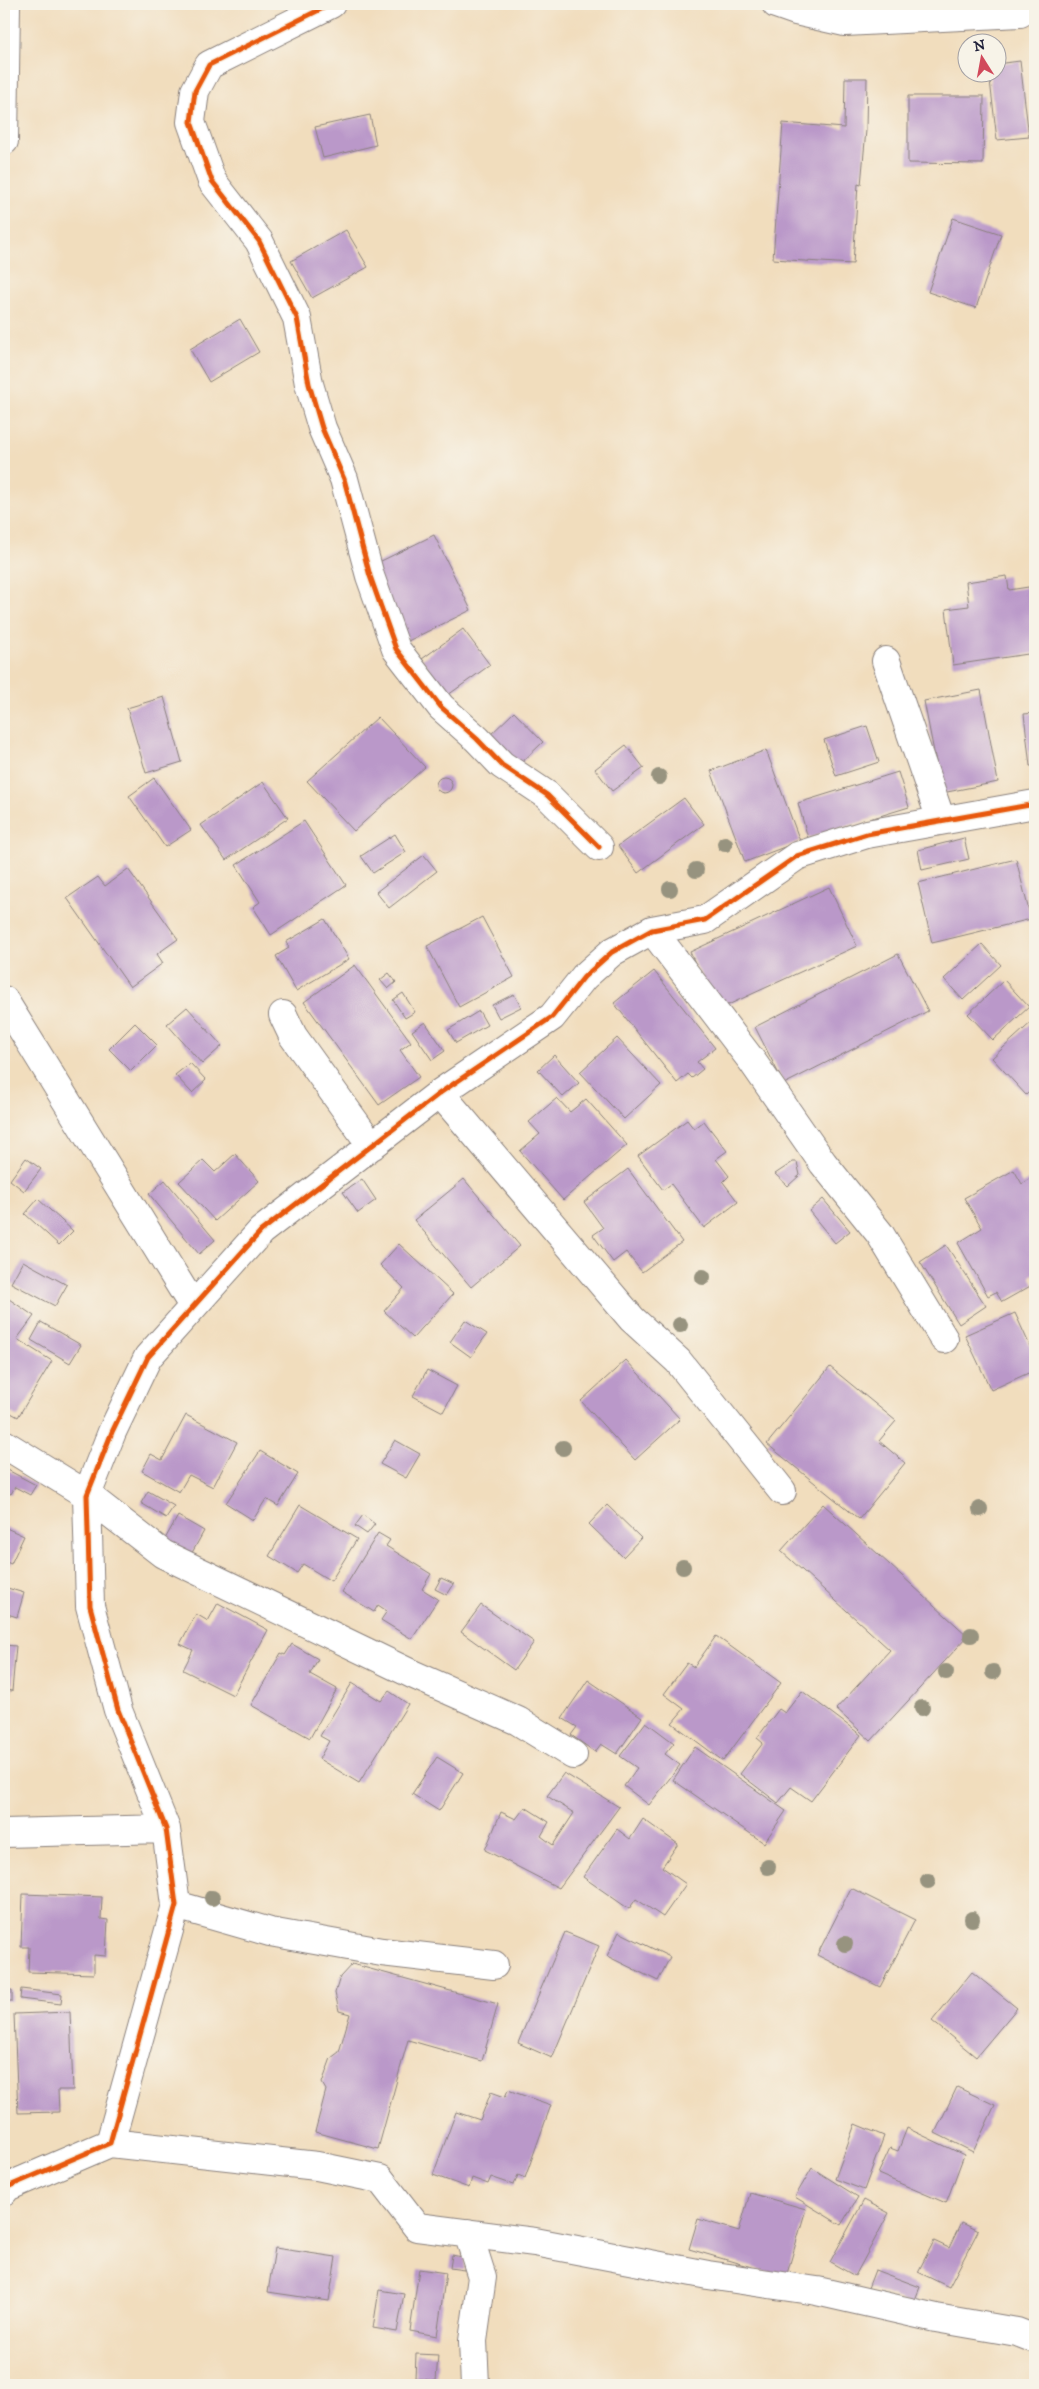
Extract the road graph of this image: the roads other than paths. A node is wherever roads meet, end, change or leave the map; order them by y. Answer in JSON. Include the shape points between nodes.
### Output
{"nodes":[{"id":1,"x":6,"y":4,"type":"edge"},
{"id":2,"x":330,"y":4,"type":"edge"},
{"id":3,"x":776,"y":4,"type":"edge"},
{"id":4,"x":1024,"y":15,"type":"edge"},
{"id":5,"x":4,"y":141,"type":"edge"},
{"id":6,"x":886,"y":661,"type":"dead end"},
{"id":7,"x":1035,"y":804,"type":"edge"},
{"id":8,"x":941,"y":820,"type":"junction"},
{"id":9,"x":600,"y":847,"type":"dead end"},
{"id":10,"x":652,"y":930,"type":"junction"},
{"id":11,"x":4,"y":1000,"type":"edge"},
{"id":12,"x":283,"y":1015,"type":"dead end"},
{"id":13,"x":440,"y":1093,"type":"junction"},
{"id":14,"x":372,"y":1146,"type":"junction"},
{"id":15,"x":193,"y":1306,"type":"junction"},
{"id":16,"x":944,"y":1339,"type":"dead end"},
{"id":17,"x":4,"y":1444,"type":"edge"},
{"id":18,"x":782,"y":1491,"type":"dead end"},
{"id":19,"x":87,"y":1495,"type":"junction"},
{"id":20,"x":573,"y":1754,"type":"dead end"},
{"id":21,"x":166,"y":1830,"type":"junction"},
{"id":22,"x":4,"y":1833,"type":"edge"},
{"id":23,"x":176,"y":1905,"type":"junction"},
{"id":24,"x":494,"y":1965,"type":"dead end"},
{"id":25,"x":110,"y":2143,"type":"junction"},
{"id":26,"x":4,"y":2189,"type":"edge"},
{"id":27,"x":468,"y":2233,"type":"junction"},
{"id":28,"x":1035,"y":2339,"type":"edge"},
{"id":29,"x":475,"y":2385,"type":"edge"}],
"edges":[{"from":1,"to":5,"type":"street"},
{"from":2,"to":9,"type":"street","via":[[209,65],[196,91],[191,122],[212,181],[259,241],[297,318],[309,384],[322,428],[344,479],[370,576],[396,649],[441,707],[502,766],[547,795]]},
{"from":3,"to":4,"type":"street","via":[[845,22]]},
{"from":6,"to":8,"type":"street"},
{"from":7,"to":8,"type":"street"},
{"from":8,"to":10,"type":"street","via":[[867,834],[797,856],[705,920]]},
{"from":10,"to":13,"type":"street","via":[[612,952],[584,977],[552,1017]]},
{"from":10,"to":16,"type":"street","via":[[752,1061],[823,1163],[880,1234]]},
{"from":11,"to":15,"type":"street"},
{"from":12,"to":14,"type":"street","via":[[293,1036]]},
{"from":13,"to":14,"type":"street"},
{"from":13,"to":18,"type":"street","via":[[632,1319],[678,1361]]},
{"from":14,"to":15,"type":"street","via":[[261,1231]]},
{"from":15,"to":19,"type":"street","via":[[148,1357],[112,1432]]},
{"from":17,"to":19,"type":"street"},
{"from":19,"to":20,"type":"street","via":[[163,1554],[412,1674],[518,1721]]},
{"from":19,"to":21,"type":"street","via":[[90,1606],[118,1710]]},
{"from":21,"to":22,"type":"street"},
{"from":21,"to":23,"type":"street"},
{"from":23,"to":24,"type":"street","via":[[270,1932],[382,1952]]},
{"from":23,"to":25,"type":"street"},
{"from":25,"to":26,"type":"street"},
{"from":25,"to":27,"type":"street","via":[[317,2166],[380,2180],[417,2227]]},
{"from":27,"to":28,"type":"street","via":[[708,2276],[817,2291],[936,2318],[1017,2332]]},
{"from":27,"to":29,"type":"street","via":[[482,2277],[472,2341]]}]}
